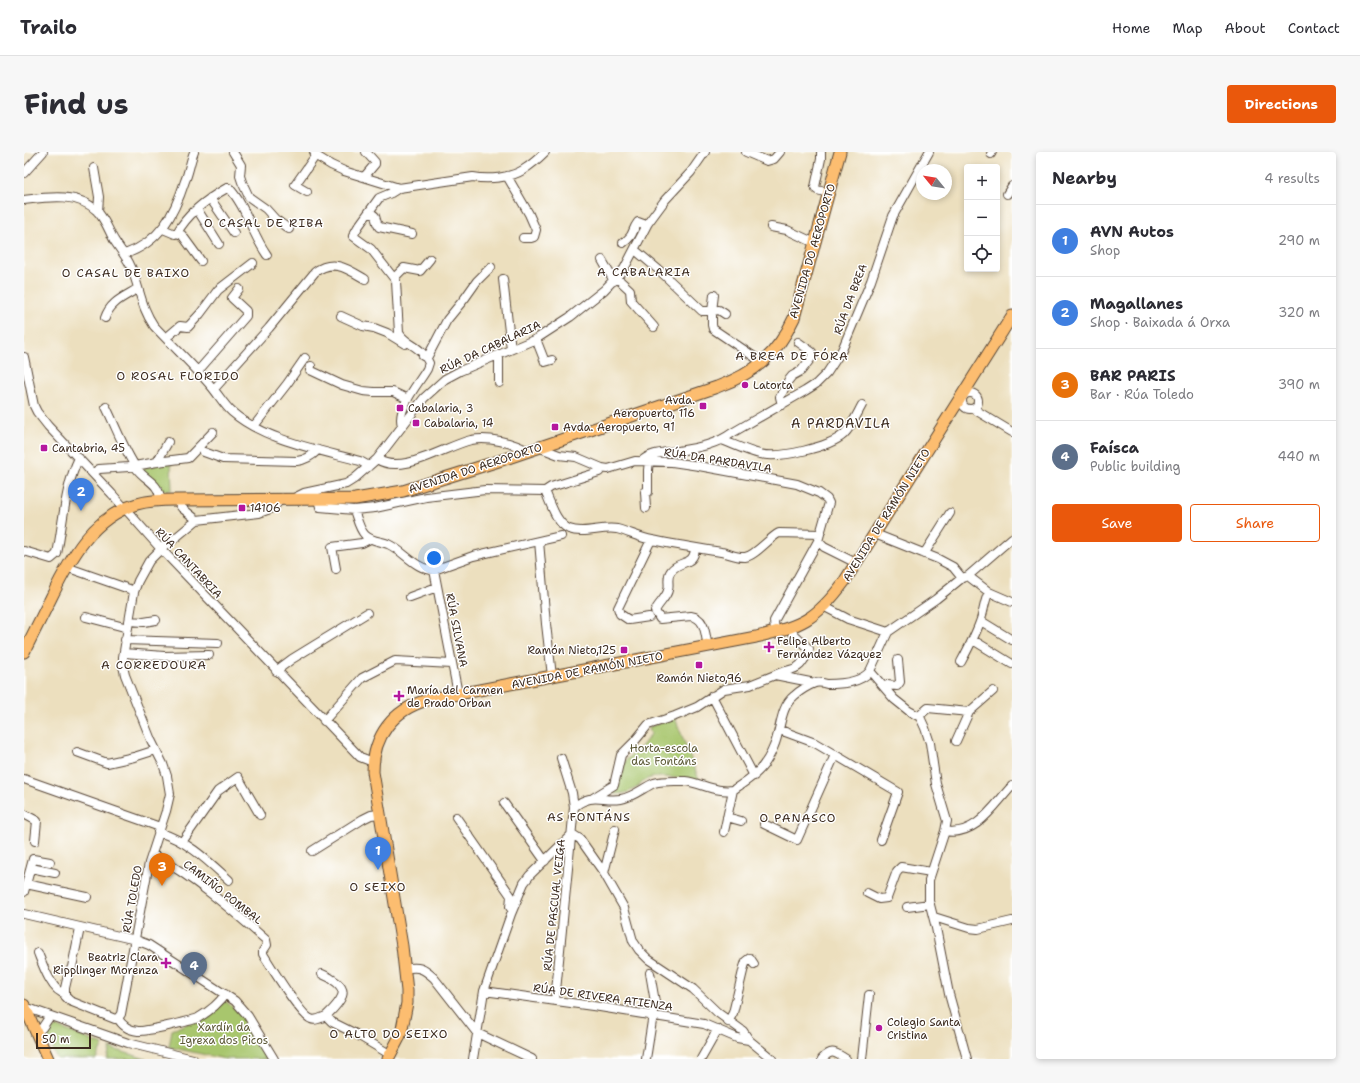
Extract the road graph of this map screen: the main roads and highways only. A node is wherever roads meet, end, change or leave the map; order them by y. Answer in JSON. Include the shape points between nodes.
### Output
{"nodes":[{"id":1,"x":840,"y":152,"type":"edge"},
{"id":2,"x":1012,"y":316,"type":"edge"},
{"id":3,"x":24,"y":652,"type":"edge"},
{"id":4,"x":24,"y":1006,"type":"edge"},
{"id":5,"x":389,"y":1057,"type":"edge"},
{"id":6,"x":48,"y":1059,"type":"edge"}],
"edges":[{"from":1,"to":3,"type":"main road","name":"AVENIDA DO AEROPORTO","via":[[794,318],[780,344],[761,364],[745,375],[717,387],[402,491],[356,499],[160,500],[137,504],[112,516],[89,535],[75,552]]},
{"from":2,"to":5,"type":"main road","name":"AVENIDA DE RAMÓN NIETO","via":[[963,397],[834,596],[825,607],[806,621],[791,628],[708,647],[415,704],[391,721],[377,743],[373,762],[402,946],[407,1003],[399,1038]]},
{"from":4,"to":6,"type":"main road"}]}
